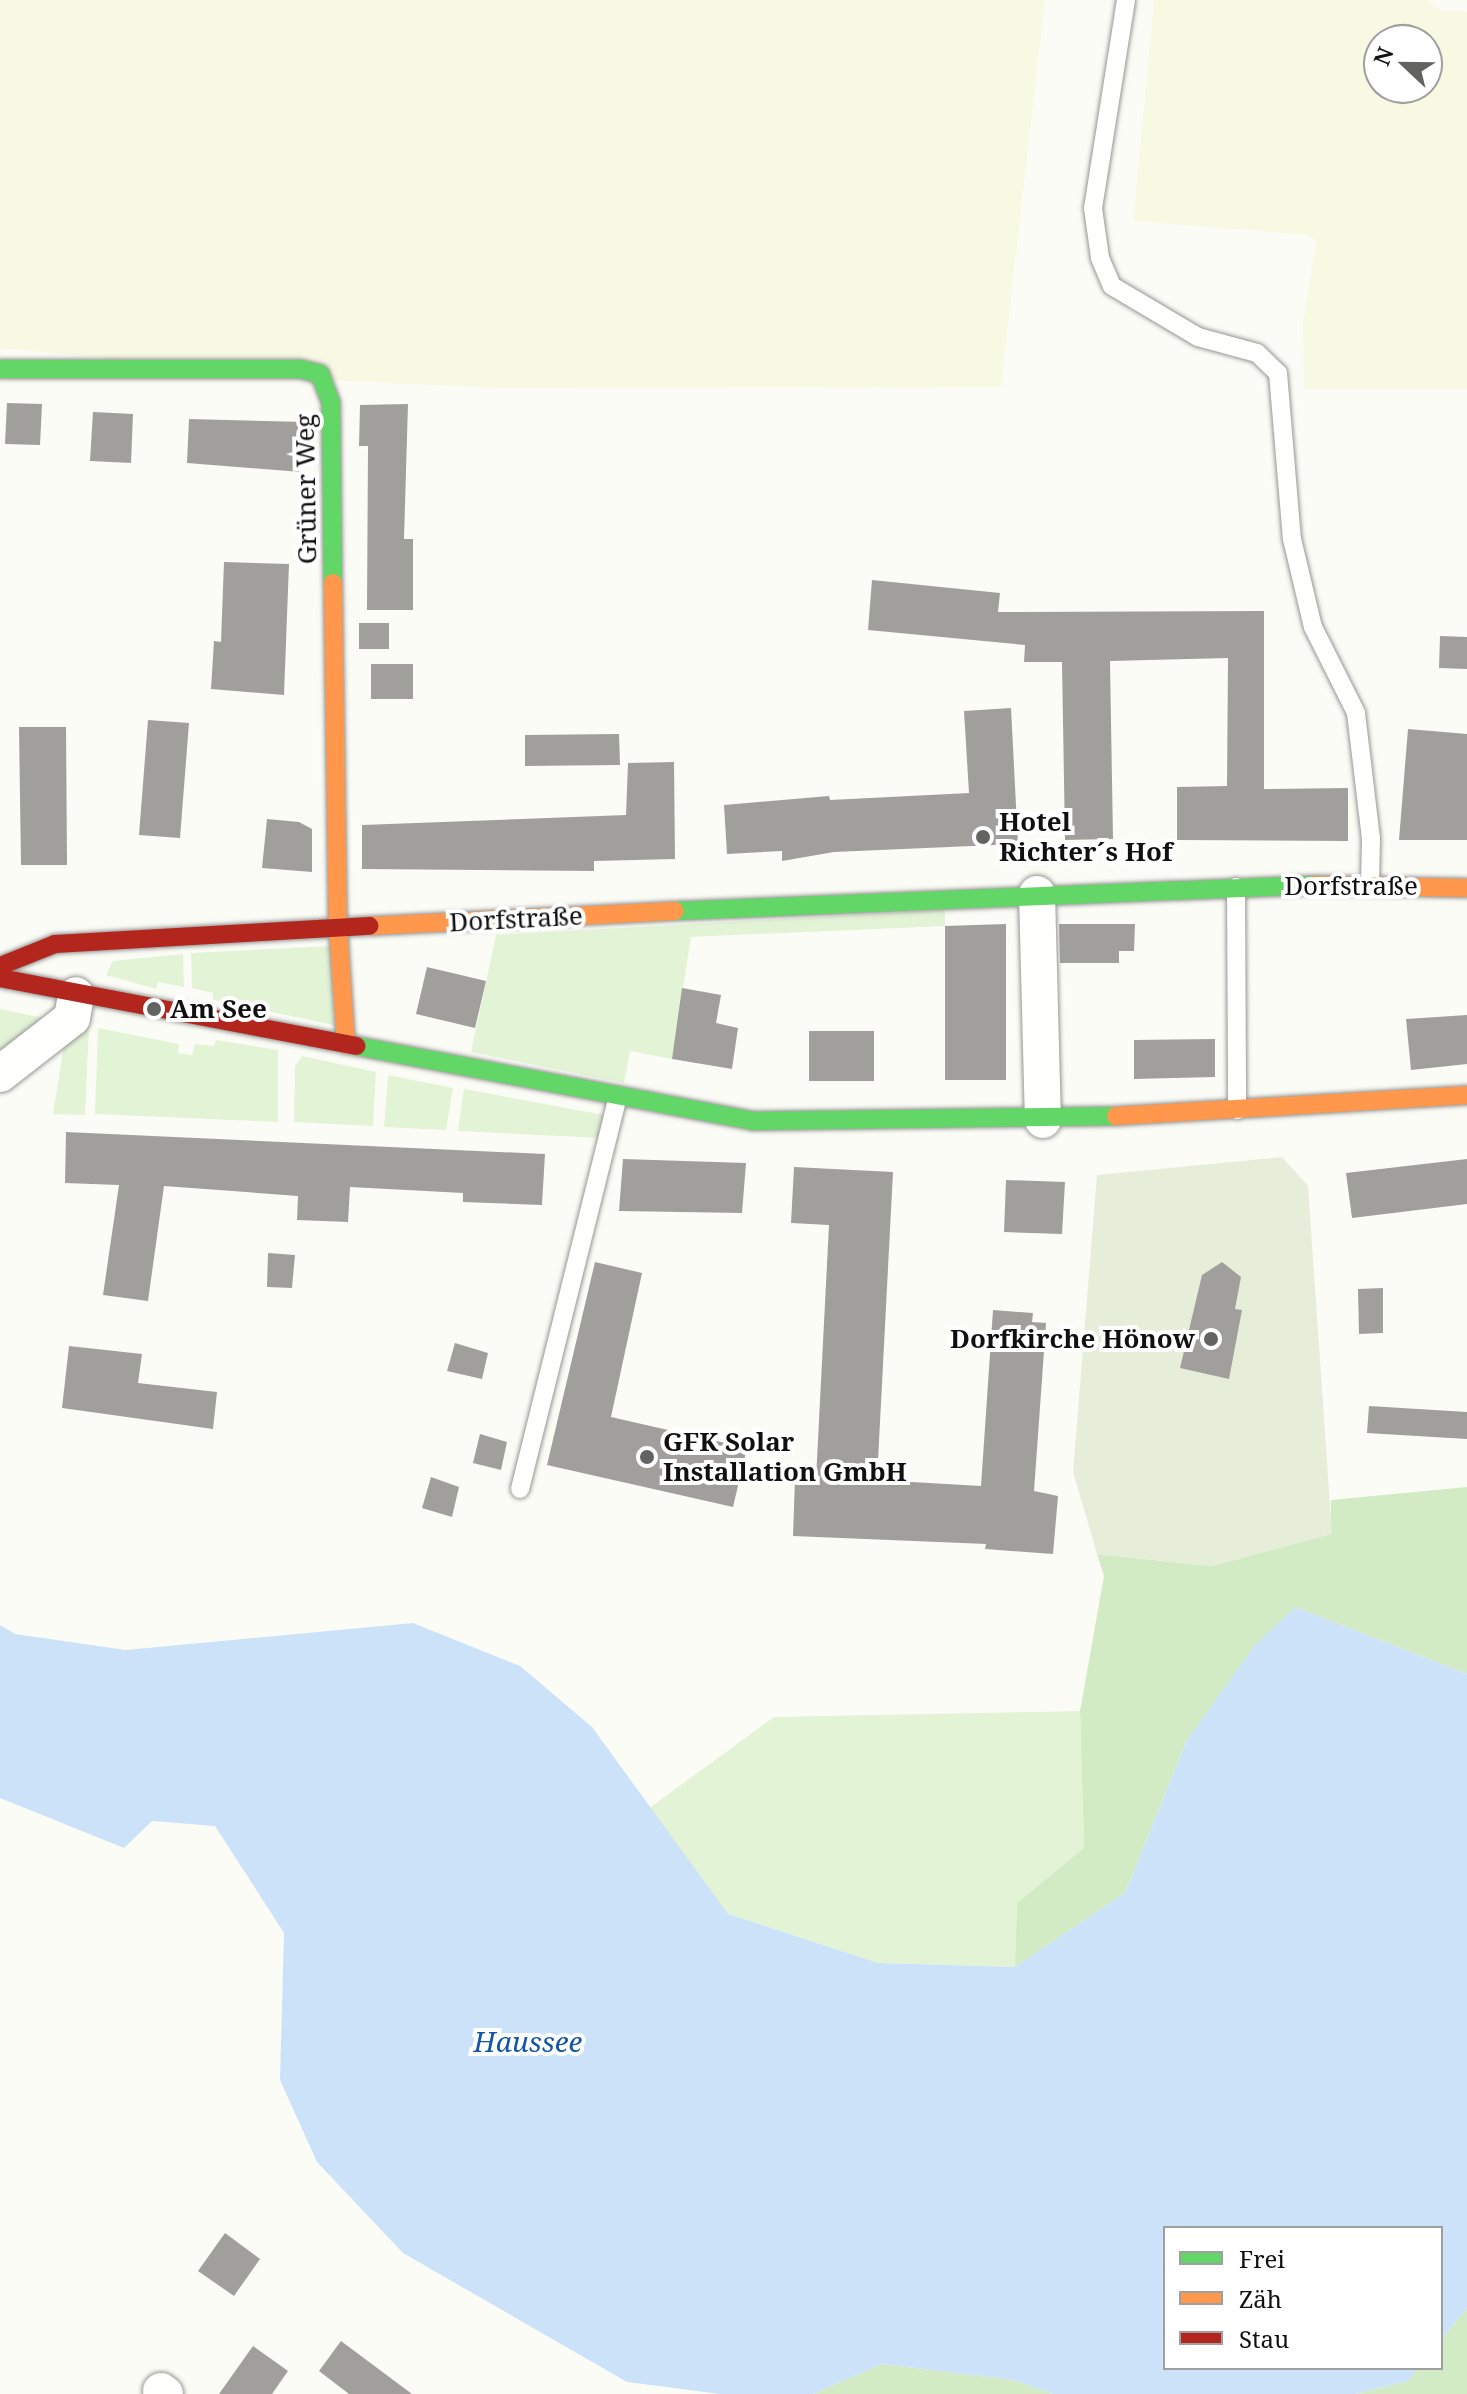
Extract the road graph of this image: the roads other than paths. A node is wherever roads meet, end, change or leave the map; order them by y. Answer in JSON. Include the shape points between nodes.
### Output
{"nodes":[{"id":1,"x":1126,"y":0,"type":"edge"},
{"id":2,"x":0,"y":369,"type":"edge"},
{"id":3,"x":1370,"y":884,"type":"junction"},
{"id":4,"x":1236,"y":886,"type":"junction"},
{"id":5,"x":1467,"y":888,"type":"edge"},
{"id":6,"x":1037,"y":894,"type":"junction"},
{"id":7,"x":338,"y":927,"type":"junction"},
{"id":8,"x":0,"y":966,"type":"edge"},
{"id":9,"x":0,"y":978,"type":"edge"},
{"id":10,"x":76,"y":995,"type":"junction"},
{"id":11,"x":346,"y":1045,"type":"junction"},
{"id":12,"x":0,"y":1074,"type":"edge"},
{"id":13,"x":1467,"y":1095,"type":"edge"},
{"id":14,"x":617,"y":1099,"type":"junction"},
{"id":15,"x":1237,"y":1112,"type":"junction"},
{"id":16,"x":1043,"y":1120,"type":"junction"},
{"id":17,"x":520,"y":1489,"type":"dead end"}],
"edges":[{"from":1,"to":3,"type":"lane","via":[[1093,208],[1100,258],[1112,286],[1198,337],[1257,353],[1278,373],[1292,539],[1313,627],[1356,713],[1371,839]]},
{"from":2,"to":7,"type":"street","name":"Grüner Weg","via":[[300,369],[320,374],[327,385]]},
{"from":3,"to":4,"type":"street","name":"Dorfstraße"},
{"from":3,"to":5,"type":"street","name":"Dorfstraße"},
{"from":4,"to":6,"type":"street","name":"Dorfstraße"},
{"from":4,"to":15,"type":"lane"},
{"from":6,"to":7,"type":"street","name":"Dorfstraße"},
{"from":6,"to":16,"type":"street"},
{"from":7,"to":8,"type":"street","name":"Dorfstraße","via":[[55,944]]},
{"from":7,"to":11,"type":"street"},
{"from":9,"to":10,"type":"street"},
{"from":10,"to":11,"type":"street"},
{"from":10,"to":12,"type":"street","via":[[72,1018]]},
{"from":11,"to":14,"type":"street"},
{"from":13,"to":15,"type":"street"},
{"from":14,"to":16,"type":"street","via":[[753,1121]]},
{"from":14,"to":17,"type":"lane"},
{"from":15,"to":16,"type":"street"}]}
